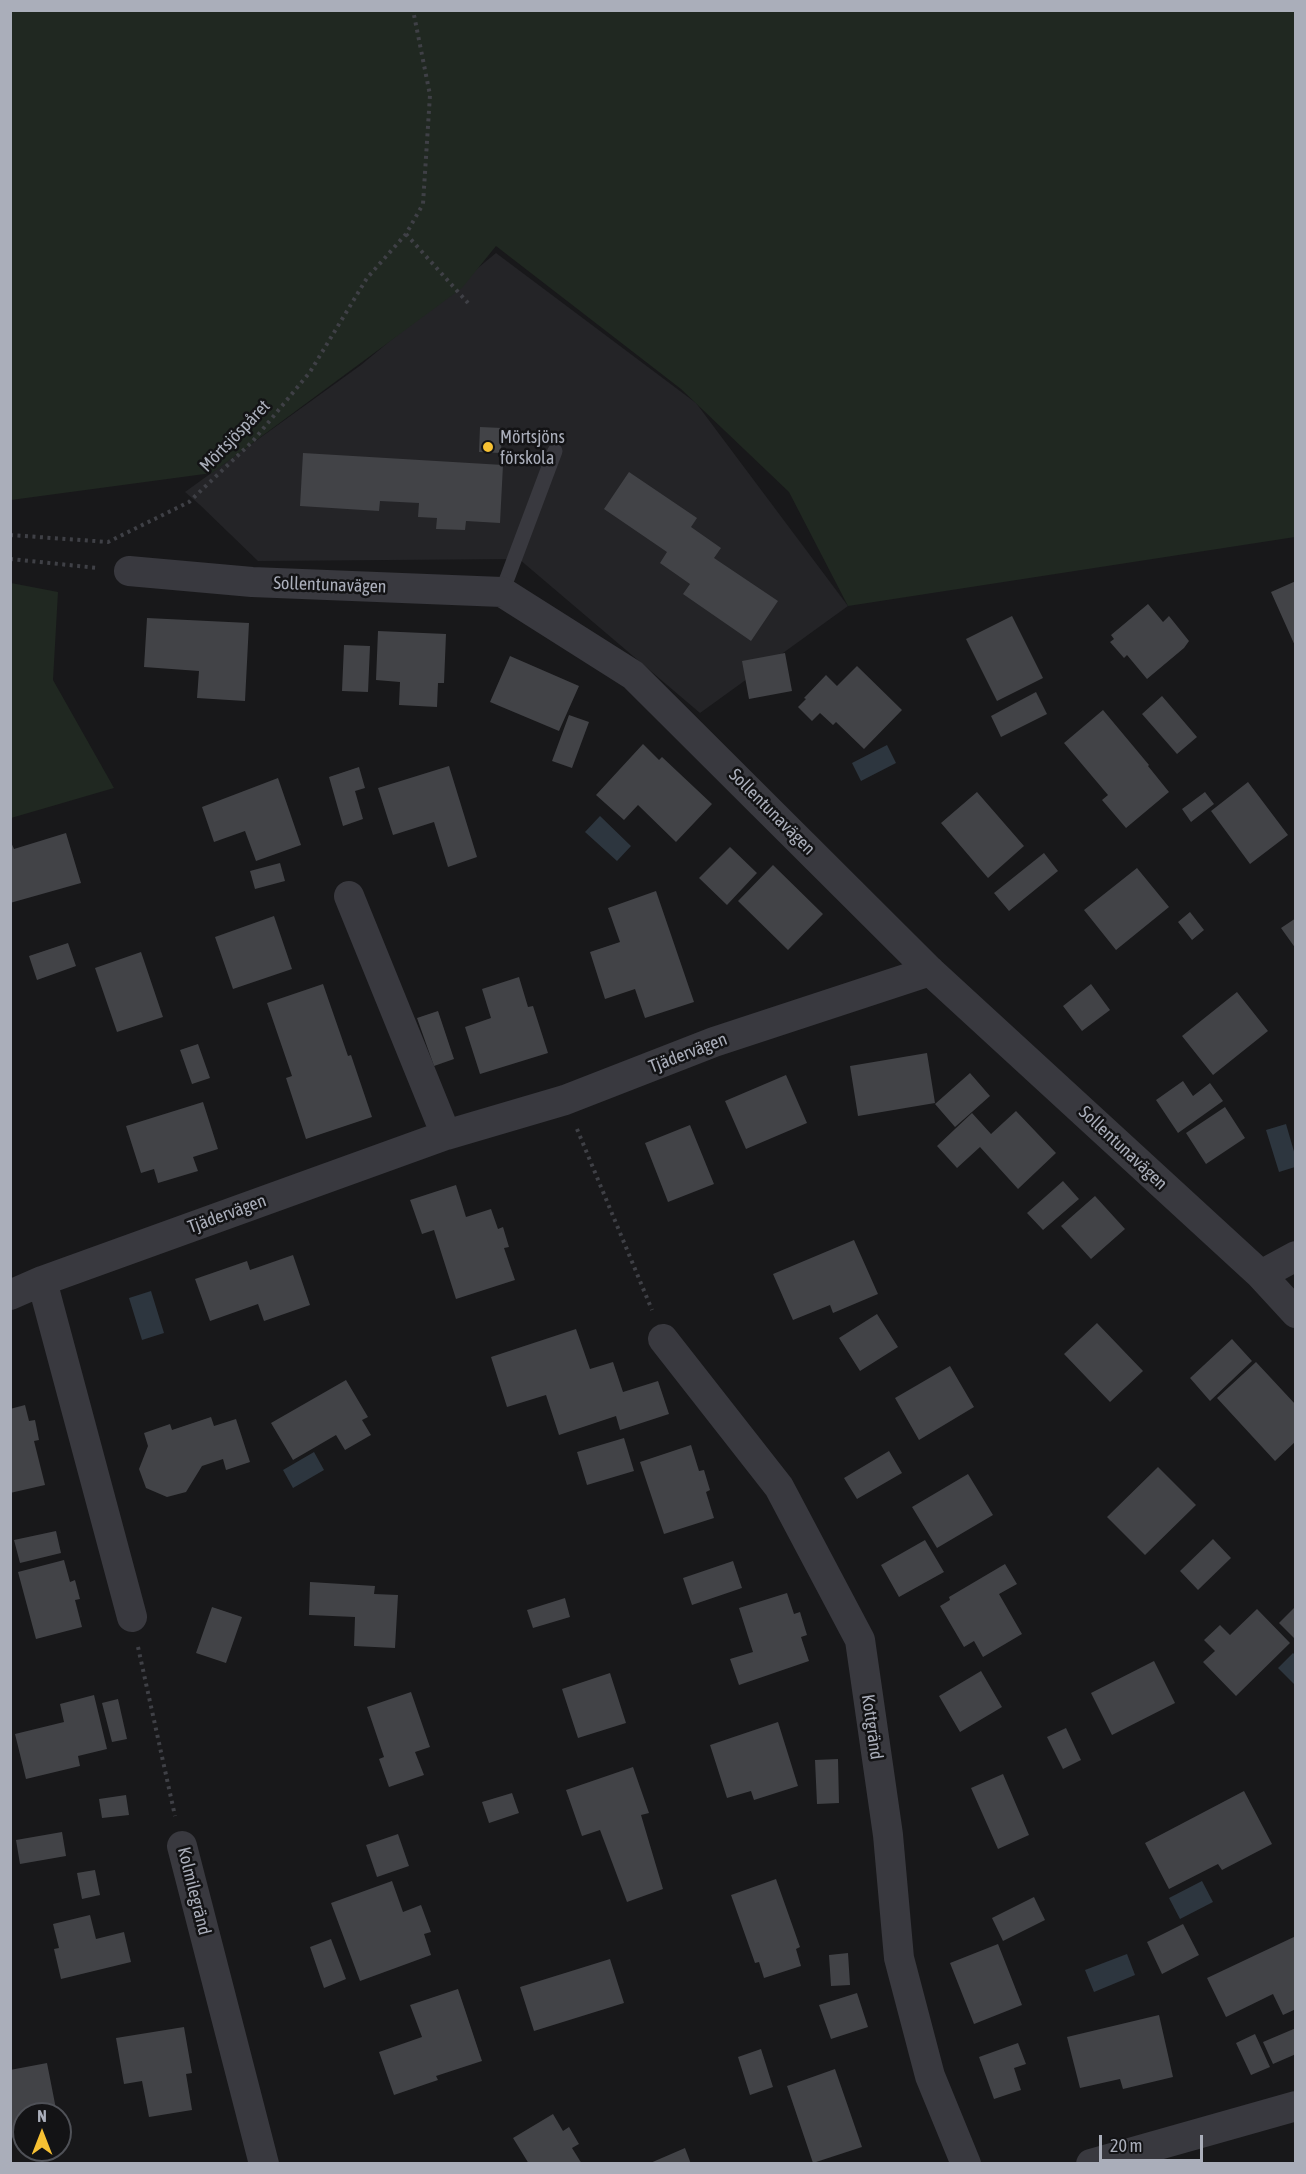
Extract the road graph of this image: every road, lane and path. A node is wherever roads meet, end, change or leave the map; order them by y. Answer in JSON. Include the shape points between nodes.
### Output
{"nodes":[{"id":1,"x":413,"y":10,"type":"edge"},
{"id":2,"x":406,"y":234,"type":"junction"},
{"id":3,"x":468,"y":303,"type":"dead end"},
{"id":4,"x":555,"y":452,"type":"dead end"},
{"id":5,"x":10,"y":535,"type":"edge"},
{"id":6,"x":10,"y":559,"type":"edge"},
{"id":7,"x":129,"y":571,"type":"joint"},
{"id":8,"x":502,"y":592,"type":"junction"},
{"id":9,"x":349,"y":896,"type":"dead end"},
{"id":10,"x":930,"y":971,"type":"junction"},
{"id":11,"x":565,"y":1100,"type":"junction"},
{"id":12,"x":446,"y":1135,"type":"junction"},
{"id":13,"x":1296,"y":1256,"type":"edge"},
{"id":14,"x":1261,"y":1275,"type":"junction"},
{"id":15,"x":42,"y":1281,"type":"junction"},
{"id":16,"x":10,"y":1295,"type":"edge"},
{"id":17,"x":1296,"y":1313,"type":"edge"},
{"id":18,"x":663,"y":1339,"type":"joint"},
{"id":19,"x":132,"y":1617,"type":"joint"},
{"id":20,"x":182,"y":1846,"type":"joint"},
{"id":21,"x":1296,"y":2106,"type":"edge"},
{"id":22,"x":264,"y":2163,"type":"edge"},
{"id":23,"x":966,"y":2163,"type":"edge"},
{"id":24,"x":1091,"y":2163,"type":"edge"}],
"edges":[{"from":1,"to":2,"type":"path","name":"Mörtsjöspåret","via":[[430,95],[423,204]]},
{"from":2,"to":3,"type":"path"},
{"from":2,"to":5,"type":"path","name":"Mörtsjöspåret","via":[[367,278],[310,372],[253,441],[189,502],[108,542]]},
{"from":4,"to":8,"type":"lane"},
{"from":6,"to":7,"type":"path"},
{"from":7,"to":8,"type":"street","name":"Sollentunavägen","via":[[252,582]]},
{"from":8,"to":10,"type":"street","name":"Sollentunavägen","via":[[633,675]]},
{"from":9,"to":12,"type":"street"},
{"from":10,"to":11,"type":"street","name":"Tjädervägen","via":[[714,1042]]},
{"from":10,"to":14,"type":"street","name":"Sollentunavägen"},
{"from":11,"to":12,"type":"street","name":"Tjädervägen"},
{"from":11,"to":18,"type":"path"},
{"from":12,"to":15,"type":"street","name":"Tjädervägen"},
{"from":13,"to":14,"type":"street"},
{"from":14,"to":17,"type":"street","name":"Sollentunavägen"},
{"from":15,"to":16,"type":"street","name":"Tjädervägen"},
{"from":15,"to":19,"type":"street"},
{"from":18,"to":23,"type":"street","name":"Kottgränd","via":[[779,1487],[860,1640],[888,1835],[899,1958],[930,2076]]},
{"from":19,"to":20,"type":"path","name":"Kolmilegränd"},
{"from":20,"to":22,"type":"street","name":"Kolmilegränd"},
{"from":21,"to":24,"type":"street"}]}
